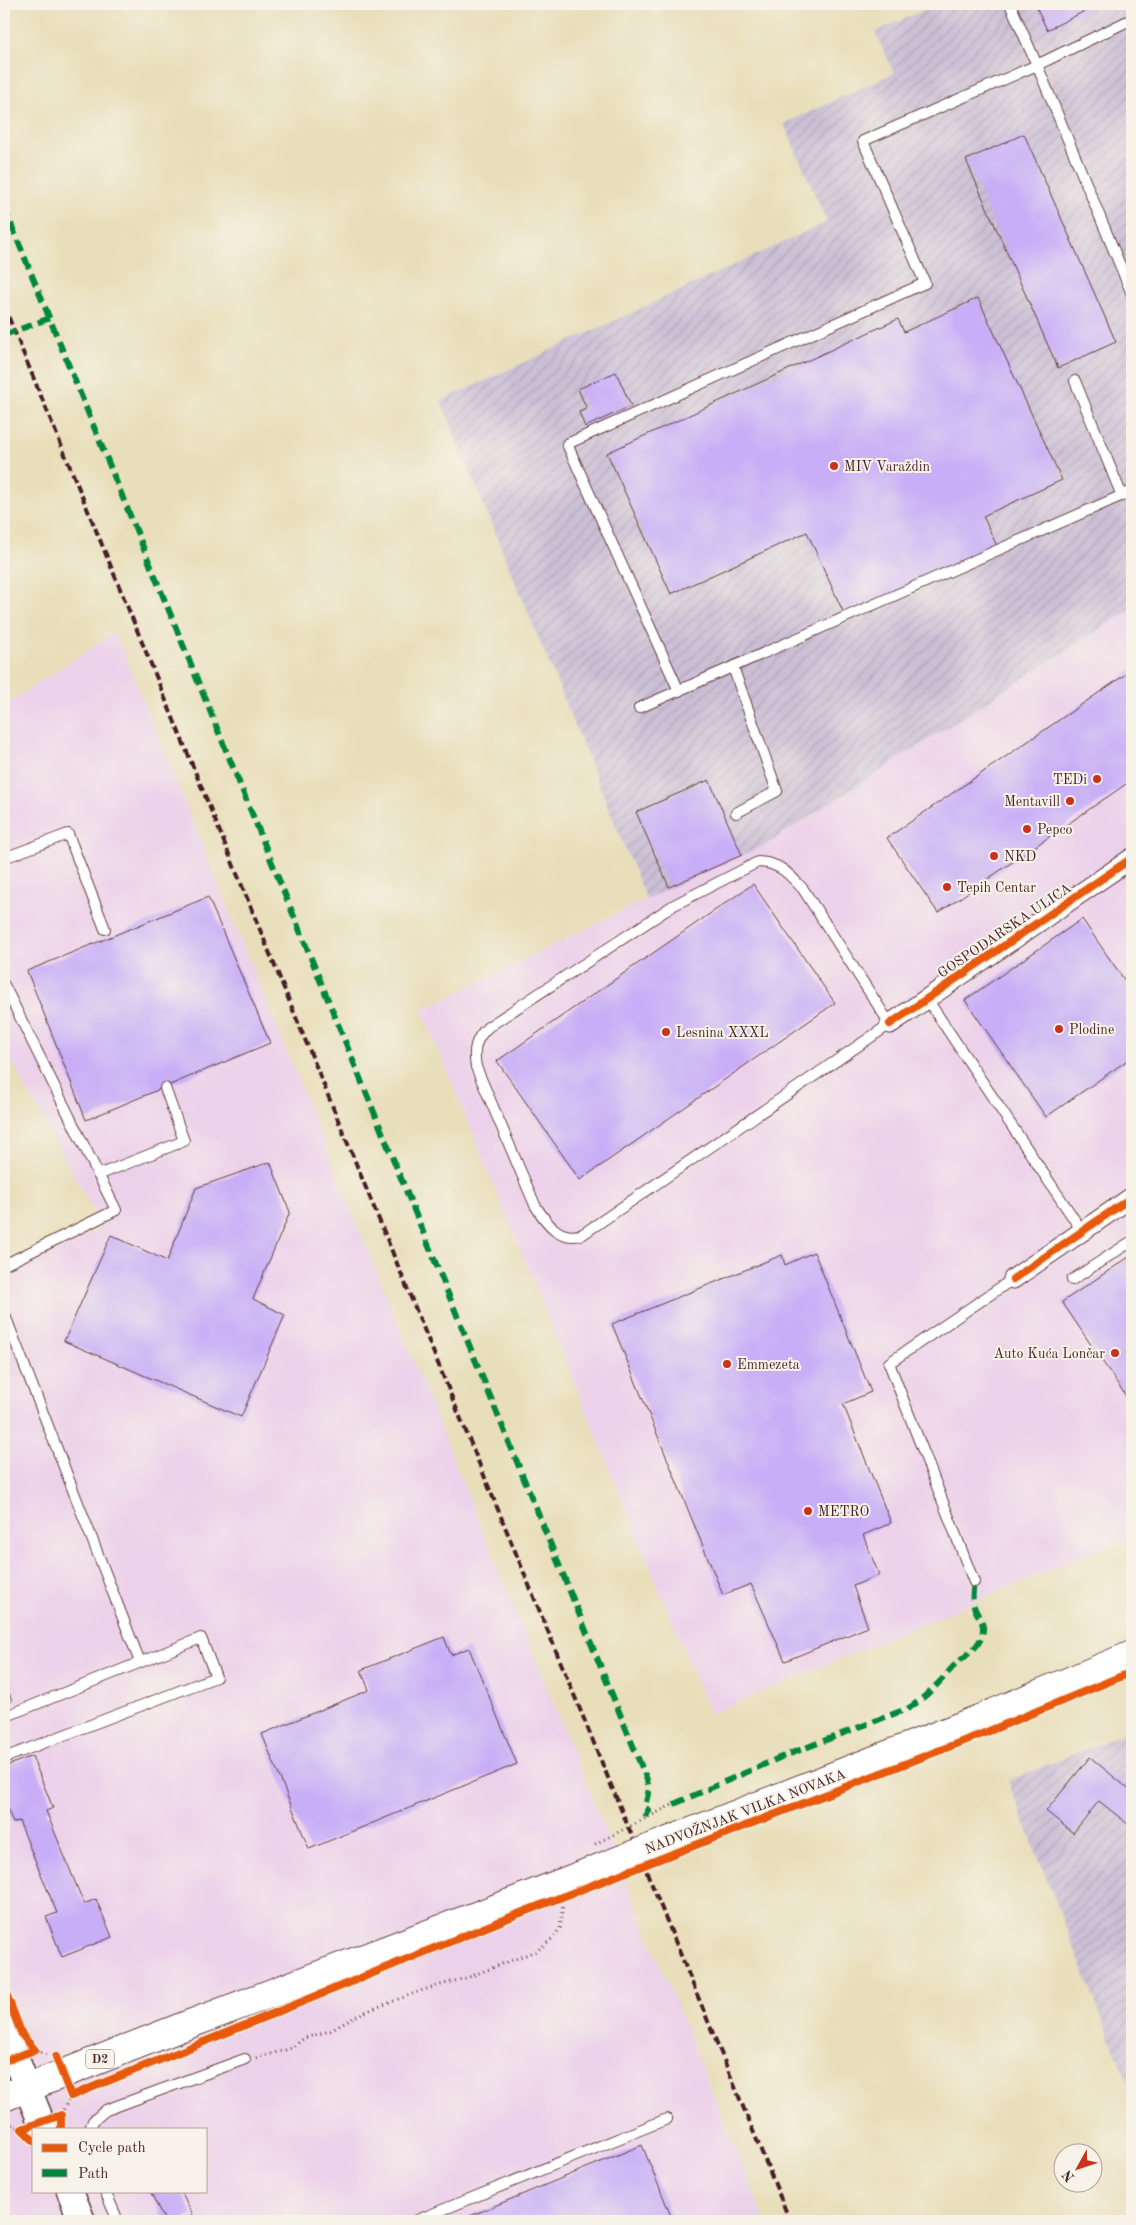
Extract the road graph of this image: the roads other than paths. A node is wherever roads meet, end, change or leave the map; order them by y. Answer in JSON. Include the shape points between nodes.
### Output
{"nodes":[{"id":1,"x":1010,"y":4,"type":"edge"},
{"id":2,"x":1132,"y":19,"type":"edge"},
{"id":3,"x":1037,"y":65,"type":"junction"},
{"id":4,"x":1132,"y":294,"type":"edge"},
{"id":5,"x":1075,"y":381,"type":"dead end"},
{"id":6,"x":1132,"y":491,"type":"edge"},
{"id":7,"x":1122,"y":496,"type":"junction"},
{"id":8,"x":733,"y":667,"type":"junction"},
{"id":9,"x":679,"y":691,"type":"junction"},
{"id":10,"x":639,"y":708,"type":"dead end"},
{"id":11,"x":736,"y":813,"type":"dead end"},
{"id":12,"x":4,"y":858,"type":"edge"},
{"id":13,"x":1132,"y":858,"type":"edge"},
{"id":14,"x":105,"y":929,"type":"dead end"},
{"id":15,"x":4,"y":985,"type":"edge"},
{"id":16,"x":927,"y":999,"type":"junction"},
{"id":17,"x":890,"y":1024,"type":"junction"},
{"id":18,"x":165,"y":1088,"type":"dead end"},
{"id":19,"x":98,"y":1175,"type":"junction"},
{"id":20,"x":1132,"y":1197,"type":"edge"},
{"id":21,"x":1082,"y":1231,"type":"junction"},
{"id":22,"x":1132,"y":1247,"type":"edge"},
{"id":23,"x":4,"y":1265,"type":"edge"},
{"id":24,"x":1013,"y":1279,"type":"joint"},
{"id":25,"x":1072,"y":1280,"type":"dead end"},
{"id":26,"x":4,"y":1312,"type":"edge"},
{"id":27,"x":974,"y":1582,"type":"dead end"},
{"id":28,"x":1132,"y":1655,"type":"edge"},
{"id":29,"x":140,"y":1662,"type":"junction"},
{"id":30,"x":4,"y":1717,"type":"edge"},
{"id":31,"x":4,"y":1758,"type":"edge"},
{"id":32,"x":4,"y":2030,"type":"edge"},
{"id":33,"x":245,"y":2059,"type":"road end"},
{"id":34,"x":9,"y":2110,"type":"edge"},
{"id":35,"x":667,"y":2119,"type":"dead end"},
{"id":36,"x":43,"y":2125,"type":"edge"},
{"id":37,"x":90,"y":2128,"type":"edge"},
{"id":38,"x":70,"y":2192,"type":"edge"},
{"id":39,"x":105,"y":2192,"type":"edge"},
{"id":40,"x":82,"y":2221,"type":"edge"},
{"id":41,"x":118,"y":2221,"type":"edge"},
{"id":42,"x":414,"y":2221,"type":"edge"}],
"edges":[{"from":1,"to":3,"type":"lane"},
{"from":2,"to":3,"type":"lane"},
{"from":3,"to":4,"type":"lane"},
{"from":3,"to":9,"type":"lane","via":[[863,141],[926,283],[567,444]]},
{"from":5,"to":7,"type":"lane"},
{"from":6,"to":7,"type":"lane"},
{"from":7,"to":8,"type":"lane"},
{"from":8,"to":9,"type":"lane"},
{"from":8,"to":11,"type":"lane","via":[[776,791]]},
{"from":9,"to":10,"type":"lane"},
{"from":12,"to":14,"type":"lane","via":[[68,834]]},
{"from":13,"to":16,"type":"street","name":"GOSPODARSKA ULICA"},
{"from":15,"to":19,"type":"lane"},
{"from":16,"to":17,"type":"street","name":"GOSPODARSKA ULICA"},
{"from":16,"to":21,"type":"lane"},
{"from":17,"to":17,"type":"lane","via":[[803,889],[788,872],[772,863],[758,862],[674,905],[488,1027],[479,1036],[474,1057],[535,1205],[554,1229],[573,1237],[583,1234]]},
{"from":18,"to":19,"type":"lane","via":[[184,1141]]},
{"from":19,"to":23,"type":"lane","via":[[116,1210]]},
{"from":20,"to":21,"type":"street"},
{"from":21,"to":24,"type":"street"},
{"from":22,"to":25,"type":"lane","via":[[1129,1243]]},
{"from":24,"to":27,"type":"lane","via":[[889,1363]]},
{"from":26,"to":29,"type":"lane"},
{"from":28,"to":34,"type":"main road","name":"NADVOŽNJAK VILKA NOVAKA","number":"D2","bridge":true,"via":[[980,1719],[67,2080]]},
{"from":29,"to":30,"type":"lane"},
{"from":29,"to":31,"type":"lane","via":[[201,1638],[216,1678]]},
{"from":32,"to":34,"type":"main road","via":[[26,2050]]},
{"from":33,"to":37,"type":"lane","via":[[106,2110],[93,2121]]},
{"from":34,"to":36,"type":"main road"},
{"from":35,"to":42,"type":"lane"},
{"from":38,"to":40,"type":"main road"},
{"from":39,"to":41,"type":"lane"}]}
